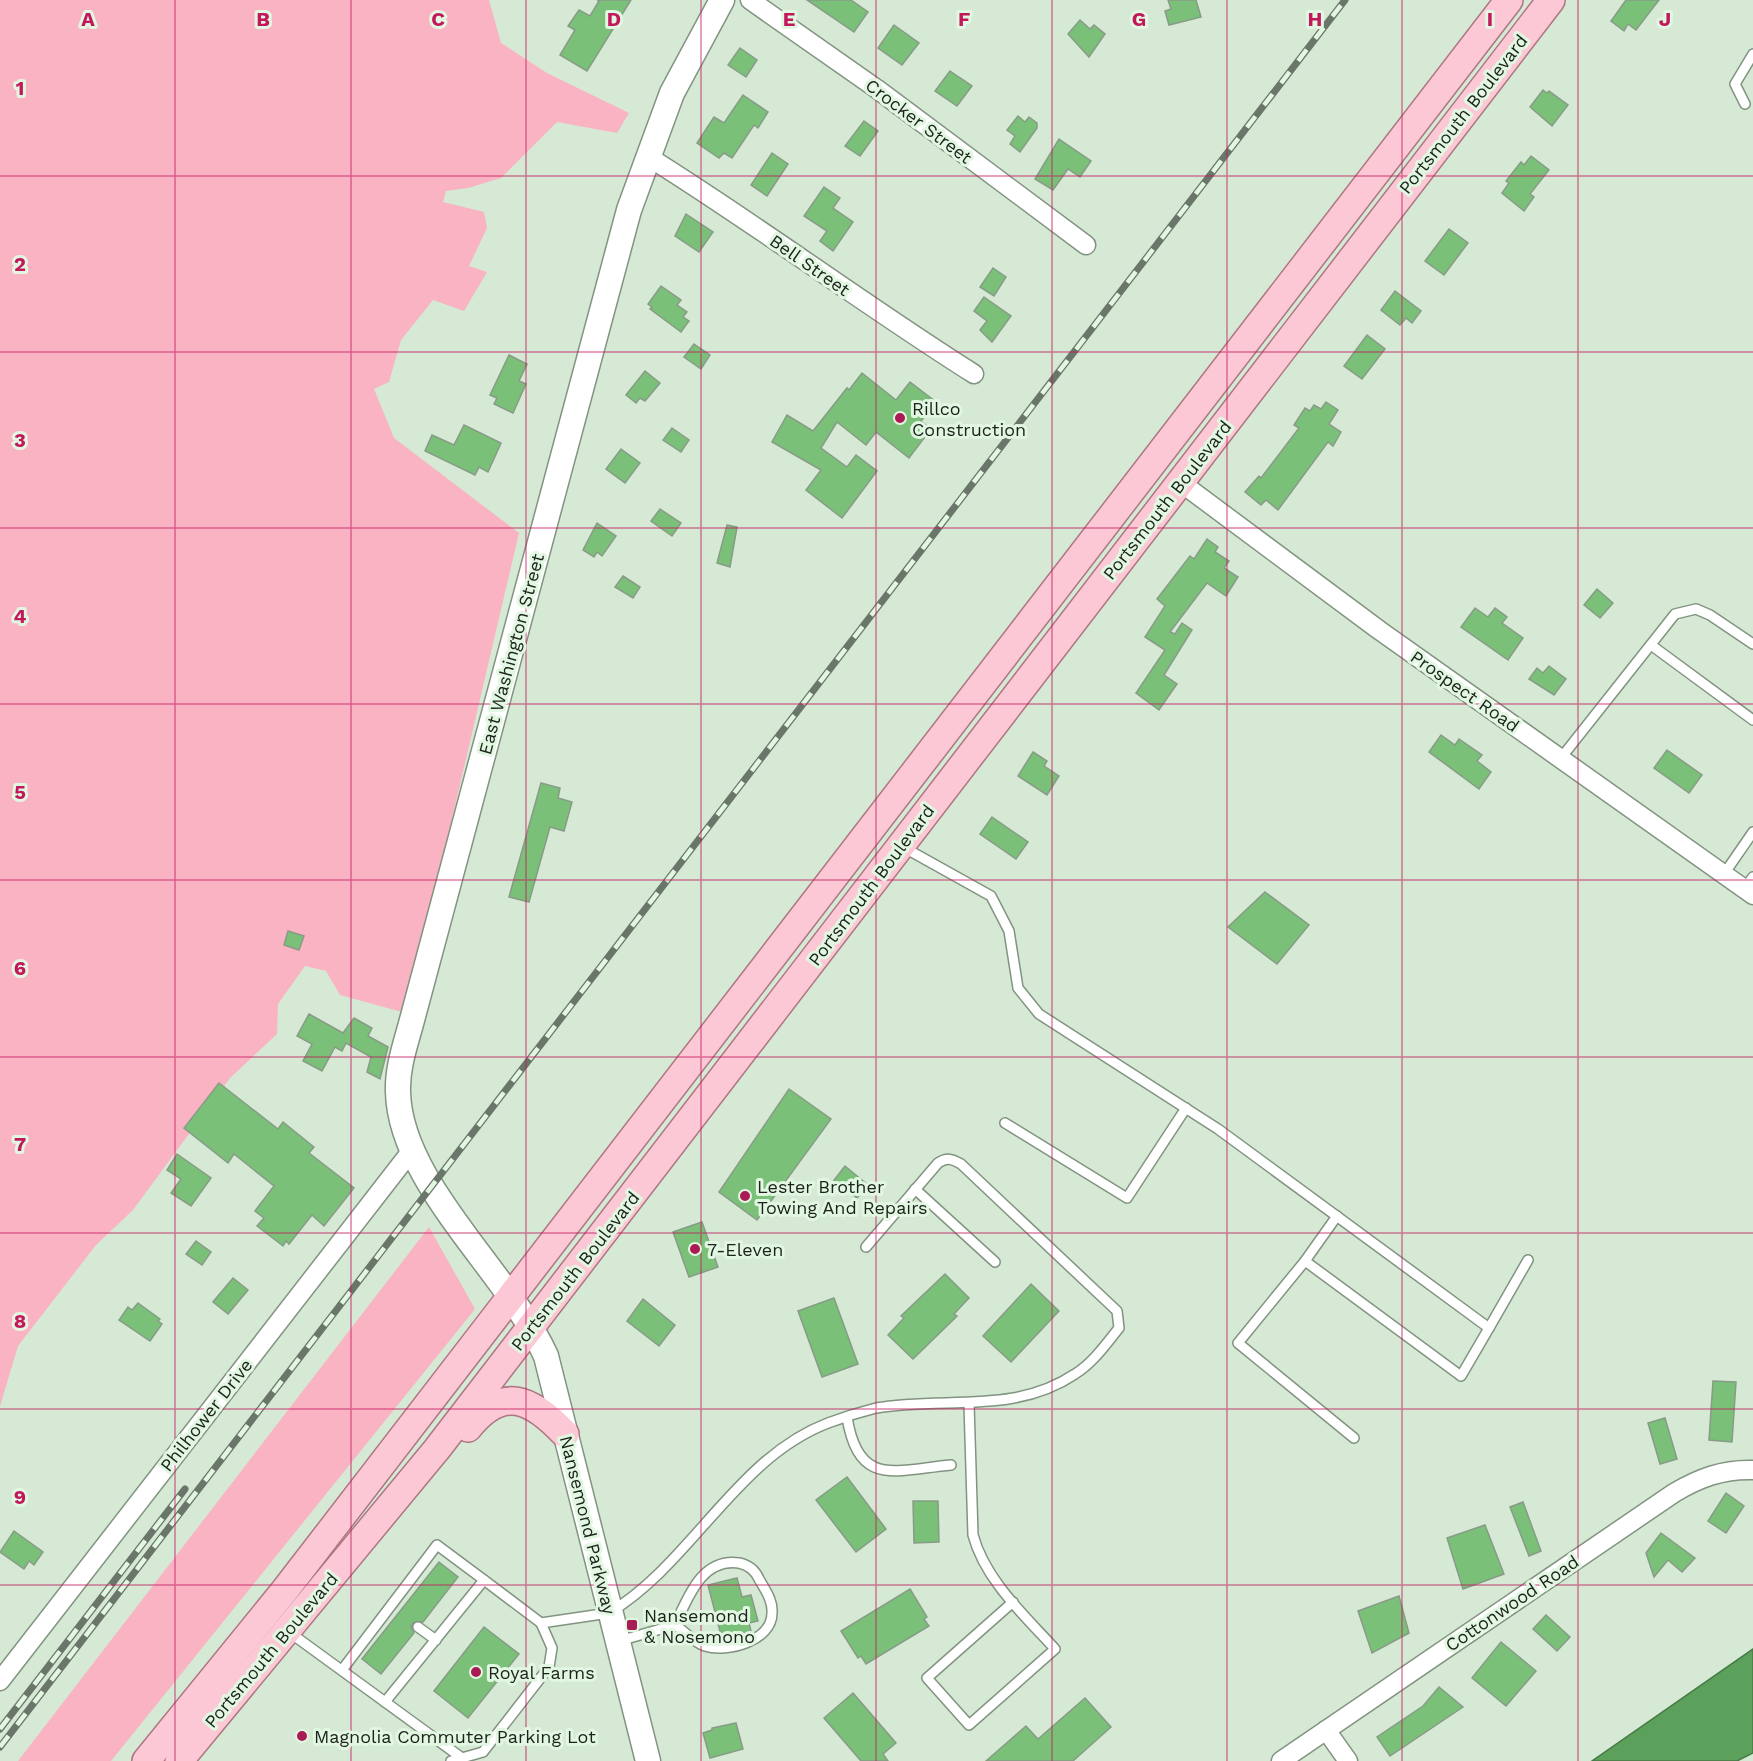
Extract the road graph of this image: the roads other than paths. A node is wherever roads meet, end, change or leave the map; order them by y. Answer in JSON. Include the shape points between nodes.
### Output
{"nodes":[{"id":1,"x":722,"y":0,"type":"edge"},
{"id":2,"x":750,"y":0,"type":"edge"},
{"id":3,"x":1509,"y":0,"type":"edge"},
{"id":4,"x":1551,"y":0,"type":"edge"},
{"id":5,"x":1753,"y":54,"type":"edge"},
{"id":6,"x":1745,"y":104,"type":"dead end"},
{"id":7,"x":1419,"y":117,"type":"junction"},
{"id":8,"x":1447,"y":135,"type":"junction"},
{"id":9,"x":647,"y":156,"type":"junction"},
{"id":10,"x":1086,"y":245,"type":"dead end"},
{"id":11,"x":974,"y":374,"type":"dead end"},
{"id":12,"x":1160,"y":453,"type":"junction"},
{"id":13,"x":1184,"y":477,"type":"junction"},
{"id":14,"x":1753,"y":644,"type":"edge"},
{"id":15,"x":1651,"y":645,"type":"junction"},
{"id":16,"x":1753,"y":720,"type":"edge"},
{"id":17,"x":1561,"y":758,"type":"junction"},
{"id":18,"x":905,"y":784,"type":"junction"},
{"id":19,"x":933,"y":803,"type":"junction"},
{"id":20,"x":1753,"y":832,"type":"edge"},
{"id":21,"x":901,"y":845,"type":"junction"},
{"id":22,"x":1724,"y":874,"type":"junction"},
{"id":23,"x":1750,"y":887,"type":"edge"},
{"id":24,"x":1186,"y":1108,"type":"junction"},
{"id":25,"x":1005,"y":1123,"type":"dead end"},
{"id":26,"x":412,"y":1150,"type":"junction"},
{"id":27,"x":915,"y":1189,"type":"junction"},
{"id":28,"x":1337,"y":1216,"type":"junction"},
{"id":29,"x":866,"y":1247,"type":"dead end"},
{"id":30,"x":1528,"y":1260,"type":"dead end"},
{"id":31,"x":1305,"y":1261,"type":"junction"},
{"id":32,"x":995,"y":1262,"type":"dead end"},
{"id":33,"x":512,"y":1296,"type":"junction"},
{"id":34,"x":532,"y":1326,"type":"junction"},
{"id":35,"x":1489,"y":1328,"type":"junction"},
{"id":36,"x":969,"y":1404,"type":"junction"},
{"id":37,"x":847,"y":1417,"type":"junction"},
{"id":38,"x":565,"y":1434,"type":"junction"},
{"id":39,"x":1354,"y":1438,"type":"dead end"},
{"id":40,"x":951,"y":1465,"type":"dead end"},
{"id":41,"x":1753,"y":1470,"type":"edge"},
{"id":42,"x":387,"y":1509,"type":"junction"},
{"id":43,"x":484,"y":1580,"type":"junction"},
{"id":44,"x":1013,"y":1602,"type":"junction"},
{"id":45,"x":390,"y":1606,"type":"junction"},
{"id":46,"x":398,"y":1613,"type":"dead end"},
{"id":47,"x":609,"y":1613,"type":"junction"},
{"id":48,"x":541,"y":1623,"type":"junction"},
{"id":49,"x":675,"y":1625,"type":"junction"},
{"id":50,"x":418,"y":1627,"type":"dead end"},
{"id":51,"x":287,"y":1631,"type":"junction"},
{"id":52,"x":436,"y":1640,"type":"junction"},
{"id":53,"x":617,"y":1641,"type":"junction"},
{"id":54,"x":342,"y":1671,"type":"junction"},
{"id":55,"x":0,"y":1681,"type":"edge"},
{"id":56,"x":385,"y":1702,"type":"junction"},
{"id":57,"x":1326,"y":1730,"type":"junction"},
{"id":58,"x":462,"y":1758,"type":"junction"},
{"id":59,"x":146,"y":1761,"type":"edge"},
{"id":60,"x":179,"y":1761,"type":"edge"},
{"id":61,"x":451,"y":1761,"type":"edge"},
{"id":62,"x":648,"y":1761,"type":"edge"},
{"id":63,"x":1281,"y":1761,"type":"edge"},
{"id":64,"x":1348,"y":1761,"type":"edge"}],
"edges":[{"from":1,"to":9,"type":"main road","name":"East Washington Street","via":[[672,93]]},
{"from":2,"to":10,"type":"street","name":"Crocker Street"},
{"from":3,"to":7,"type":"main road","name":"Portsmouth Boulevard"},
{"from":4,"to":8,"type":"main road","name":"Portsmouth Boulevard"},
{"from":5,"to":6,"type":"lane","via":[[1735,84]]},
{"from":7,"to":8,"type":"street"},
{"from":7,"to":12,"type":"main road","name":"Portsmouth Boulevard"},
{"from":8,"to":13,"type":"main road","name":"Portsmouth Boulevard"},
{"from":9,"to":11,"type":"street","name":"Bell Street"},
{"from":9,"to":26,"type":"main road","name":"East Washington Street","via":[[612,266],[399,1068],[400,1114]]},
{"from":12,"to":13,"type":"street","name":"Prospect Road"},
{"from":12,"to":18,"type":"main road","name":"Portsmouth Boulevard"},
{"from":13,"to":17,"type":"street","name":"Prospect Road","via":[[1379,630]]},
{"from":13,"to":19,"type":"main road","name":"Portsmouth Boulevard"},
{"from":14,"to":15,"type":"lane","via":[[1696,609],[1676,614]]},
{"from":15,"to":16,"type":"lane"},
{"from":15,"to":17,"type":"lane"},
{"from":17,"to":22,"type":"street","name":"Prospect Road"},
{"from":18,"to":19,"type":"street"},
{"from":18,"to":33,"type":"main road","name":"Portsmouth Boulevard"},
{"from":19,"to":21,"type":"main road","name":"Portsmouth Boulevard"},
{"from":20,"to":22,"type":"lane"},
{"from":21,"to":24,"type":"lane","via":[[991,896],[1009,931],[1018,988],[1039,1014]]},
{"from":21,"to":34,"type":"main road","name":"Portsmouth Boulevard"},
{"from":22,"to":23,"type":"street","name":"Prospect Road"},
{"from":24,"to":25,"type":"lane","via":[[1127,1198]]},
{"from":24,"to":28,"type":"lane"},
{"from":26,"to":33,"type":"main road","name":"East Washington Street","via":[[433,1188]]},
{"from":26,"to":55,"type":"street","name":"Philhower Drive"},
{"from":27,"to":29,"type":"lane"},
{"from":27,"to":32,"type":"lane"},
{"from":27,"to":36,"type":"lane","via":[[946,1158],[961,1164],[1117,1311],[1120,1319],[1119,1328],[1106,1345],[1076,1374],[1029,1395]]},
{"from":28,"to":31,"type":"lane"},
{"from":28,"to":35,"type":"lane"},
{"from":30,"to":35,"type":"lane"},
{"from":31,"to":35,"type":"lane","via":[[1461,1376]]},
{"from":31,"to":39,"type":"lane","via":[[1238,1343]]},
{"from":33,"to":34,"type":"main road","name":"Nansemond Parkway"},
{"from":33,"to":59,"type":"main road","name":"Portsmouth Boulevard","via":[[285,1590]]},
{"from":34,"to":38,"type":"main road","name":"Nansemond Parkway","via":[[553,1379]]},
{"from":34,"to":42,"type":"main road","name":"Portsmouth Boulevard"},
{"from":36,"to":37,"type":"lane","via":[[878,1408]]},
{"from":36,"to":44,"type":"lane","via":[[973,1535],[977,1551]]},
{"from":37,"to":40,"type":"lane","via":[[850,1437],[861,1460],[875,1469]]},
{"from":37,"to":47,"type":"lane","via":[[811,1430],[783,1447],[640,1591]]},
{"from":38,"to":42,"type":"main road","via":[[532,1404],[506,1401],[491,1406],[444,1459]]},
{"from":38,"to":47,"type":"main road","name":"Nansemond Parkway"},
{"from":41,"to":57,"type":"street","name":"Cottonwood Road","via":[[1715,1474],[1684,1487]]},
{"from":42,"to":51,"type":"main road","name":"Portsmouth Boulevard"},
{"from":43,"to":45,"type":"lane","via":[[437,1545]]},
{"from":43,"to":48,"type":"lane"},
{"from":43,"to":52,"type":"lane"},
{"from":44,"to":44,"type":"lane","via":[[927,1678],[969,1725],[1055,1649]]},
{"from":45,"to":46,"type":"lane"},
{"from":45,"to":54,"type":"lane"},
{"from":47,"to":48,"type":"lane"},
{"from":47,"to":53,"type":"main road","name":"Nansemond Parkway"},
{"from":48,"to":58,"type":"lane","via":[[552,1648],[549,1667],[483,1752]]},
{"from":49,"to":49,"type":"lane","via":[[704,1646],[727,1649],[747,1643],[764,1631],[773,1616],[772,1603],[756,1572],[746,1564],[729,1562],[714,1566],[694,1585]]},
{"from":49,"to":53,"type":"lane"},
{"from":50,"to":52,"type":"lane"},
{"from":51,"to":54,"type":"lane"},
{"from":51,"to":60,"type":"main road","name":"Portsmouth Boulevard"},
{"from":52,"to":56,"type":"lane"},
{"from":53,"to":62,"type":"main road","name":"Nansemond Parkway"},
{"from":54,"to":56,"type":"lane"},
{"from":56,"to":58,"type":"lane"},
{"from":57,"to":63,"type":"street","name":"Cottonwood Road"},
{"from":57,"to":64,"type":"street"},
{"from":58,"to":61,"type":"lane"}]}
